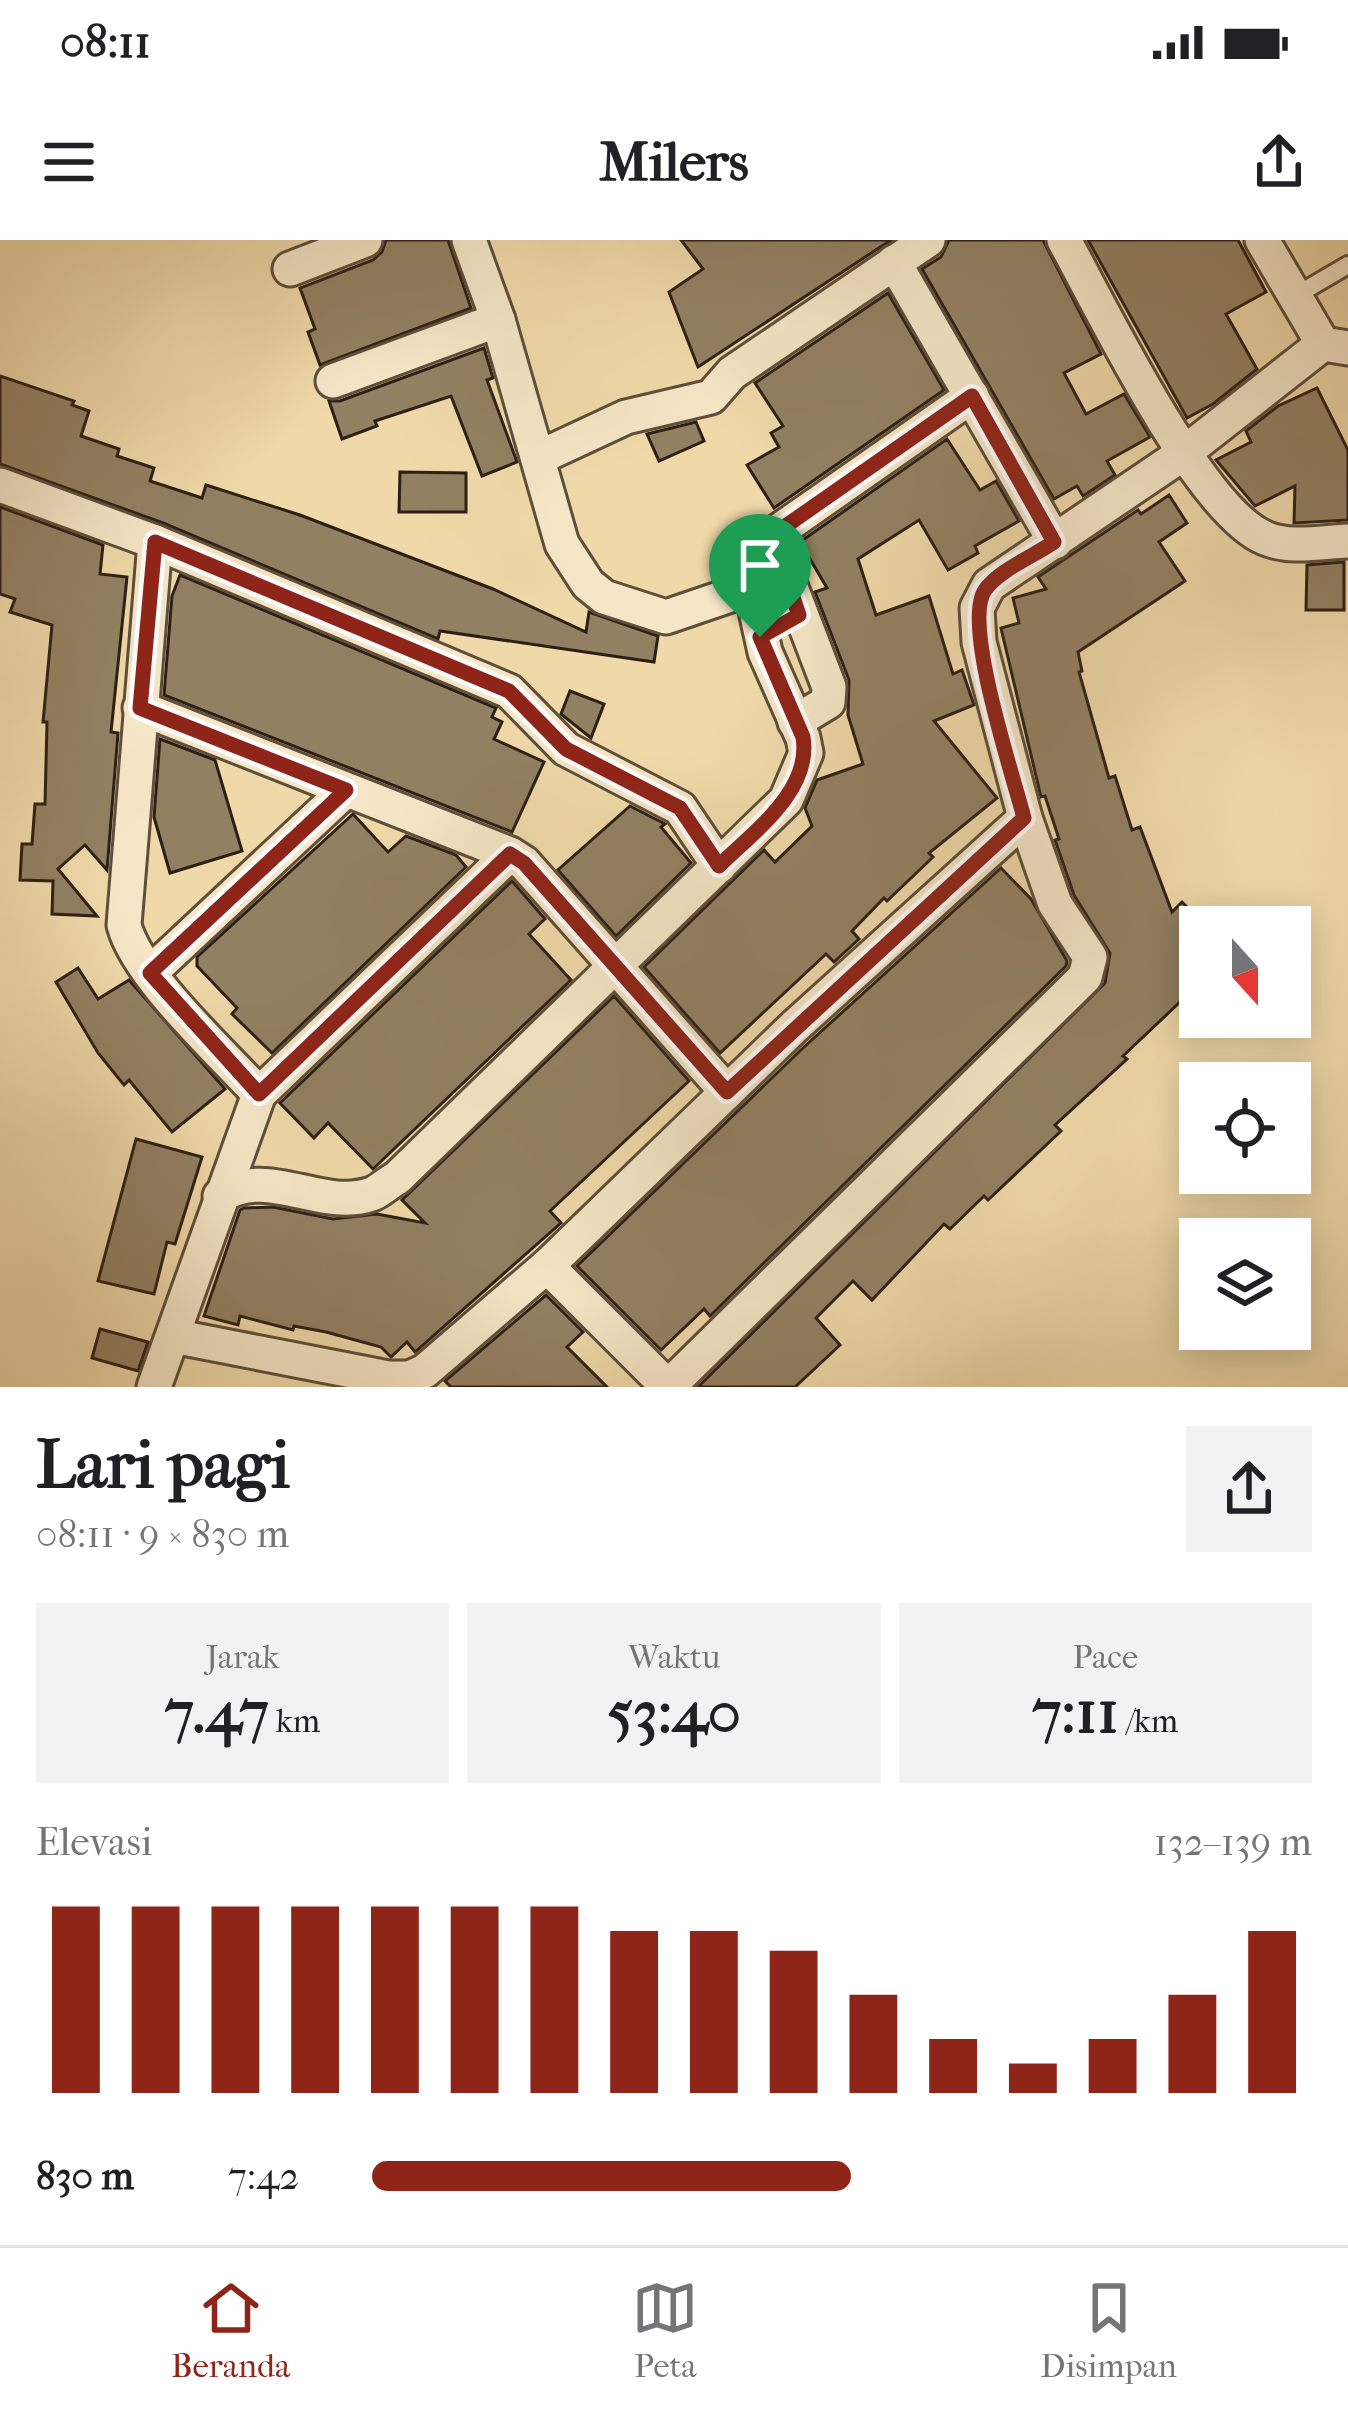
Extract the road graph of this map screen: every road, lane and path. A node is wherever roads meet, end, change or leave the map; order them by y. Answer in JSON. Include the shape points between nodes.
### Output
{"nodes":[{"id":1,"x":364,"y":240,"type":"edge"},
{"id":2,"x":469,"y":240,"type":"edge"},
{"id":3,"x":928,"y":240,"type":"edge"},
{"id":4,"x":1064,"y":240,"type":"edge"},
{"id":5,"x":1262,"y":240,"type":"edge"},
{"id":6,"x":894,"y":262,"type":"junction"},
{"id":7,"x":1348,"y":265,"type":"edge"},
{"id":8,"x":290,"y":269,"type":"dead end"},
{"id":9,"x":1295,"y":296,"type":"junction"},
{"id":10,"x":498,"y":320,"type":"junction"},
{"id":11,"x":1336,"y":346,"type":"edge"},
{"id":12,"x":333,"y":381,"type":"dead end"},
{"id":13,"x":972,"y":396,"type":"junction"},
{"id":14,"x":1184,"y":453,"type":"junction"},
{"id":15,"x":538,"y":458,"type":"junction"},
{"id":16,"x":0,"y":485,"type":"edge"},
{"id":17,"x":1348,"y":541,"type":"edge"},
{"id":18,"x":155,"y":542,"type":"junction"},
{"id":19,"x":1054,"y":542,"type":"junction"},
{"id":20,"x":799,"y":615,"type":"junction"},
{"id":21,"x":760,"y":637,"type":"junction"},
{"id":22,"x":140,"y":708,"type":"junction"},
{"id":23,"x":795,"y":722,"type":"junction"},
{"id":24,"x":346,"y":790,"type":"junction"},
{"id":25,"x":1024,"y":818,"type":"junction"},
{"id":26,"x":510,"y":854,"type":"junction"},
{"id":27,"x":719,"y":866,"type":"junction"},
{"id":28,"x":616,"y":969,"type":"junction"},
{"id":29,"x":150,"y":973,"type":"junction"},
{"id":30,"x":727,"y":1092,"type":"junction"},
{"id":31,"x":259,"y":1094,"type":"junction"},
{"id":32,"x":220,"y":1196,"type":"junction"},
{"id":33,"x":547,"y":1266,"type":"junction"},
{"id":34,"x":173,"y":1336,"type":"junction"},
{"id":35,"x":154,"y":1387,"type":"edge"},
{"id":36,"x":668,"y":1387,"type":"edge"}],
"edges":[{"from":1,"to":8,"type":"street"},
{"from":2,"to":10,"type":"street"},
{"from":3,"to":6,"type":"street"},
{"from":4,"to":14,"type":"street"},
{"from":5,"to":9,"type":"street"},
{"from":6,"to":13,"type":"street"},
{"from":6,"to":15,"type":"street","via":[[733,373],[711,397],[626,417]]},
{"from":7,"to":9,"type":"lane"},
{"from":9,"to":11,"type":"street"},
{"from":10,"to":12,"type":"street"},
{"from":10,"to":15,"type":"street"},
{"from":11,"to":14,"type":"street"},
{"from":13,"to":19,"type":"street"},
{"from":13,"to":20,"type":"street","via":[[780,530],[777,551]]},
{"from":14,"to":17,"type":"street","via":[[1212,493],[1262,538]]},
{"from":14,"to":19,"type":"street"},
{"from":15,"to":21,"type":"street","via":[[562,544],[604,597],[666,617],[751,588]]},
{"from":16,"to":18,"type":"street"},
{"from":18,"to":22,"type":"street"},
{"from":18,"to":27,"type":"street","via":[[509,691],[566,749],[680,808]]},
{"from":19,"to":25,"type":"street","via":[[989,585],[977,608]]},
{"from":20,"to":21,"type":"street"},
{"from":20,"to":23,"type":"street","via":[[830,696]]},
{"from":21,"to":23,"type":"street"},
{"from":22,"to":24,"type":"street"},
{"from":22,"to":29,"type":"street","via":[[124,925]]},
{"from":23,"to":27,"type":"street","via":[[806,753],[786,800]]},
{"from":24,"to":26,"type":"street"},
{"from":24,"to":29,"type":"street"},
{"from":25,"to":30,"type":"street"},
{"from":25,"to":36,"type":"street","via":[[1055,904],[1090,957],[1085,976]]},
{"from":26,"to":28,"type":"street"},
{"from":26,"to":31,"type":"street"},
{"from":27,"to":28,"type":"street"},
{"from":28,"to":30,"type":"street"},
{"from":28,"to":32,"type":"street","via":[[371,1194],[263,1183]]},
{"from":29,"to":31,"type":"street"},
{"from":30,"to":33,"type":"street"},
{"from":31,"to":32,"type":"street"},
{"from":32,"to":34,"type":"street"},
{"from":33,"to":34,"type":"street","via":[[409,1378]]},
{"from":33,"to":36,"type":"street"},
{"from":34,"to":35,"type":"street"}]}
